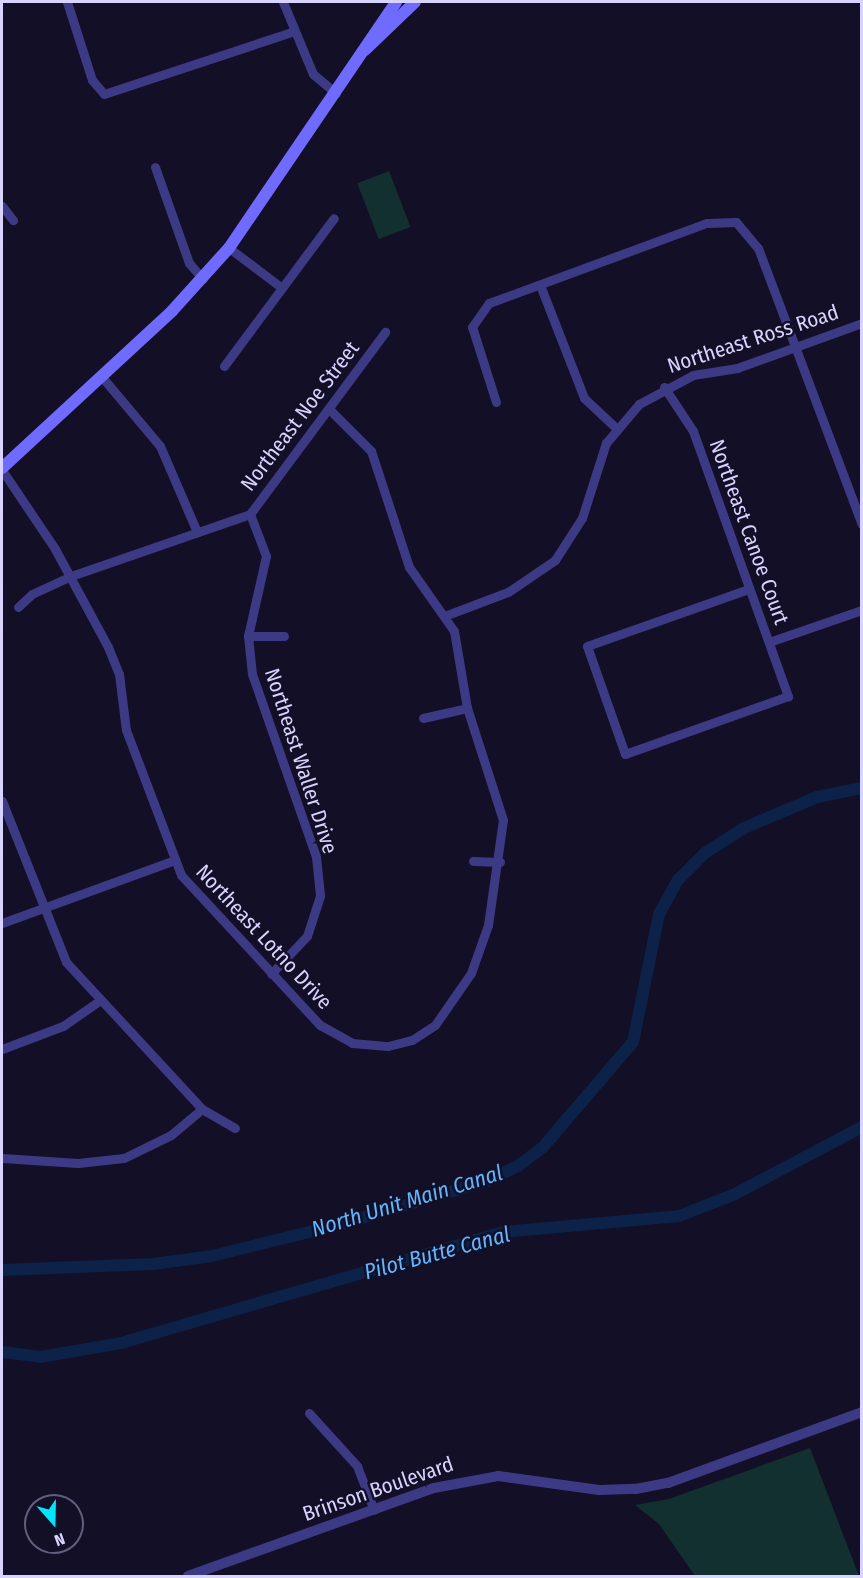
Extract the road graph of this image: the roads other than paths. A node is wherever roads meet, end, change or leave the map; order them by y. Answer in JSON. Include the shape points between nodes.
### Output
{"nodes":[{"id":1,"x":67,"y":2,"type":"edge"},
{"id":2,"x":283,"y":2,"type":"edge"},
{"id":3,"x":396,"y":2,"type":"edge"},
{"id":4,"x":415,"y":2,"type":"edge"},
{"id":5,"x":294,"y":31,"type":"junction"},
{"id":6,"x":365,"y":50,"type":"junction"},
{"id":7,"x":336,"y":93,"type":"junction"},
{"id":8,"x":155,"y":167,"type":"dead end"},
{"id":9,"x":2,"y":206,"type":"edge"},
{"id":10,"x":334,"y":218,"type":"dead end"},
{"id":11,"x":13,"y":220,"type":"dead end"},
{"id":12,"x":229,"y":248,"type":"junction"},
{"id":13,"x":202,"y":279,"type":"junction"},
{"id":14,"x":540,"y":285,"type":"junction"},
{"id":15,"x":282,"y":288,"type":"junction"},
{"id":16,"x":861,"y":323,"type":"edge"},
{"id":17,"x":385,"y":332,"type":"dead end"},
{"id":18,"x":795,"y":347,"type":"junction"},
{"id":19,"x":224,"y":366,"type":"dead end"},
{"id":20,"x":102,"y":377,"type":"junction"},
{"id":21,"x":664,"y":387,"type":"junction"},
{"id":22,"x":496,"y":402,"type":"dead end"},
{"id":23,"x":330,"y":410,"type":"junction"},
{"id":24,"x":615,"y":427,"type":"junction"},
{"id":25,"x":2,"y":469,"type":"edge"},
{"id":26,"x":250,"y":513,"type":"junction"},
{"id":27,"x":861,"y":521,"type":"edge"},
{"id":28,"x":197,"y":532,"type":"junction"},
{"id":29,"x":71,"y":576,"type":"junction"},
{"id":30,"x":749,"y":590,"type":"junction"},
{"id":31,"x":18,"y":607,"type":"dead end"},
{"id":32,"x":861,"y":610,"type":"edge"},
{"id":33,"x":447,"y":615,"type":"junction"},
{"id":34,"x":248,"y":636,"type":"junction"},
{"id":35,"x":284,"y":636,"type":"dead end"},
{"id":36,"x":769,"y":642,"type":"junction"},
{"id":37,"x":467,"y":708,"type":"junction"},
{"id":38,"x":423,"y":718,"type":"dead end"},
{"id":39,"x":2,"y":801,"type":"edge"},
{"id":40,"x":172,"y":861,"type":"junction"},
{"id":41,"x":473,"y":861,"type":"dead end"},
{"id":42,"x":500,"y":862,"type":"junction"},
{"id":43,"x":43,"y":908,"type":"junction"},
{"id":44,"x":2,"y":923,"type":"edge"},
{"id":45,"x":271,"y":974,"type":"junction"},
{"id":46,"x":99,"y":1001,"type":"junction"},
{"id":47,"x":2,"y":1049,"type":"edge"},
{"id":48,"x":202,"y":1109,"type":"junction"},
{"id":49,"x":235,"y":1128,"type":"dead end"},
{"id":50,"x":2,"y":1158,"type":"edge"},
{"id":51,"x":861,"y":1412,"type":"edge"},
{"id":52,"x":309,"y":1413,"type":"dead end"},
{"id":53,"x":374,"y":1510,"type":"junction"},
{"id":54,"x":188,"y":1576,"type":"edge"}],
"edges":[{"from":1,"to":5,"type":"street","via":[[92,81],[104,94]]},
{"from":2,"to":5,"type":"street"},
{"from":3,"to":6,"type":"main road","via":[[372,31]]},
{"from":4,"to":6,"type":"main road"},
{"from":5,"to":7,"type":"street","via":[[312,74]]},
{"from":6,"to":7,"type":"main road"},
{"from":7,"to":12,"type":"main road"},
{"from":8,"to":13,"type":"street","via":[[189,263]]},
{"from":9,"to":11,"type":"street"},
{"from":10,"to":15,"type":"street"},
{"from":12,"to":13,"type":"main road"},
{"from":12,"to":15,"type":"street"},
{"from":13,"to":20,"type":"main road"},
{"from":14,"to":18,"type":"street","via":[[706,223],[736,222],[758,248]]},
{"from":14,"to":22,"type":"street","via":[[489,303],[476,314],[474,343]]},
{"from":14,"to":24,"type":"street","via":[[584,398]]},
{"from":15,"to":19,"type":"street"},
{"from":16,"to":18,"type":"street","name":"Northeast Ross Road"},
{"from":17,"to":23,"type":"street","name":"Northeast Noe Street"},
{"from":18,"to":21,"type":"street","name":"Northeast Ross Road"},
{"from":18,"to":27,"type":"street"},
{"from":20,"to":25,"type":"main road"},
{"from":20,"to":28,"type":"street","via":[[160,446]]},
{"from":21,"to":24,"type":"street","name":"Northeast Ross Road"},
{"from":21,"to":30,"type":"street","name":"Northeast Canoe Court","via":[[693,431]]},
{"from":23,"to":26,"type":"street","name":"Northeast Noe Street"},
{"from":23,"to":33,"type":"street","name":"Northeast Lotno Drive","via":[[371,451],[409,567]]},
{"from":24,"to":33,"type":"street","via":[[582,518],[555,560],[508,592]]},
{"from":25,"to":29,"type":"street"},
{"from":26,"to":28,"type":"street","name":"Northeast Noe Street"},
{"from":26,"to":34,"type":"street","name":"Northeast Waller Drive","via":[[266,556]]},
{"from":28,"to":29,"type":"street","name":"Northeast Noe Street"},
{"from":29,"to":31,"type":"street","name":"Northeast Noe Street","via":[[32,594]]},
{"from":29,"to":40,"type":"street","via":[[114,659],[126,730]]},
{"from":30,"to":36,"type":"street","name":"Northeast Canoe Court"},
{"from":30,"to":36,"type":"street","name":"Northeast Canoe Court","via":[[587,646],[626,754],[788,696]]},
{"from":32,"to":36,"type":"street"},
{"from":33,"to":37,"type":"street","name":"Northeast Lotno Drive"},
{"from":34,"to":35,"type":"street"},
{"from":34,"to":45,"type":"street","name":"Northeast Waller Drive","via":[[252,674],[316,856],[320,896],[307,936]]},
{"from":37,"to":38,"type":"street"},
{"from":37,"to":42,"type":"street","name":"Northeast Lotno Drive","via":[[503,820]]},
{"from":39,"to":43,"type":"street"},
{"from":40,"to":43,"type":"street"},
{"from":40,"to":45,"type":"street","name":"Northeast Lotno Drive"},
{"from":41,"to":42,"type":"street"},
{"from":42,"to":45,"type":"street","name":"Northeast Lotno Drive","via":[[471,973],[452,1006],[412,1040],[388,1046],[352,1043],[320,1025]]},
{"from":43,"to":44,"type":"street"},
{"from":43,"to":46,"type":"street","via":[[66,962]]},
{"from":46,"to":47,"type":"street","via":[[63,1026]]},
{"from":46,"to":48,"type":"street"},
{"from":48,"to":49,"type":"street"},
{"from":48,"to":50,"type":"street","via":[[171,1134],[124,1158],[78,1163]]},
{"from":51,"to":53,"type":"street","name":"Brinson Boulevard","via":[[668,1483],[599,1490],[498,1476],[434,1488]]},
{"from":52,"to":53,"type":"street","via":[[357,1466]]},
{"from":53,"to":54,"type":"street","name":"Brinson Boulevard"}]}
